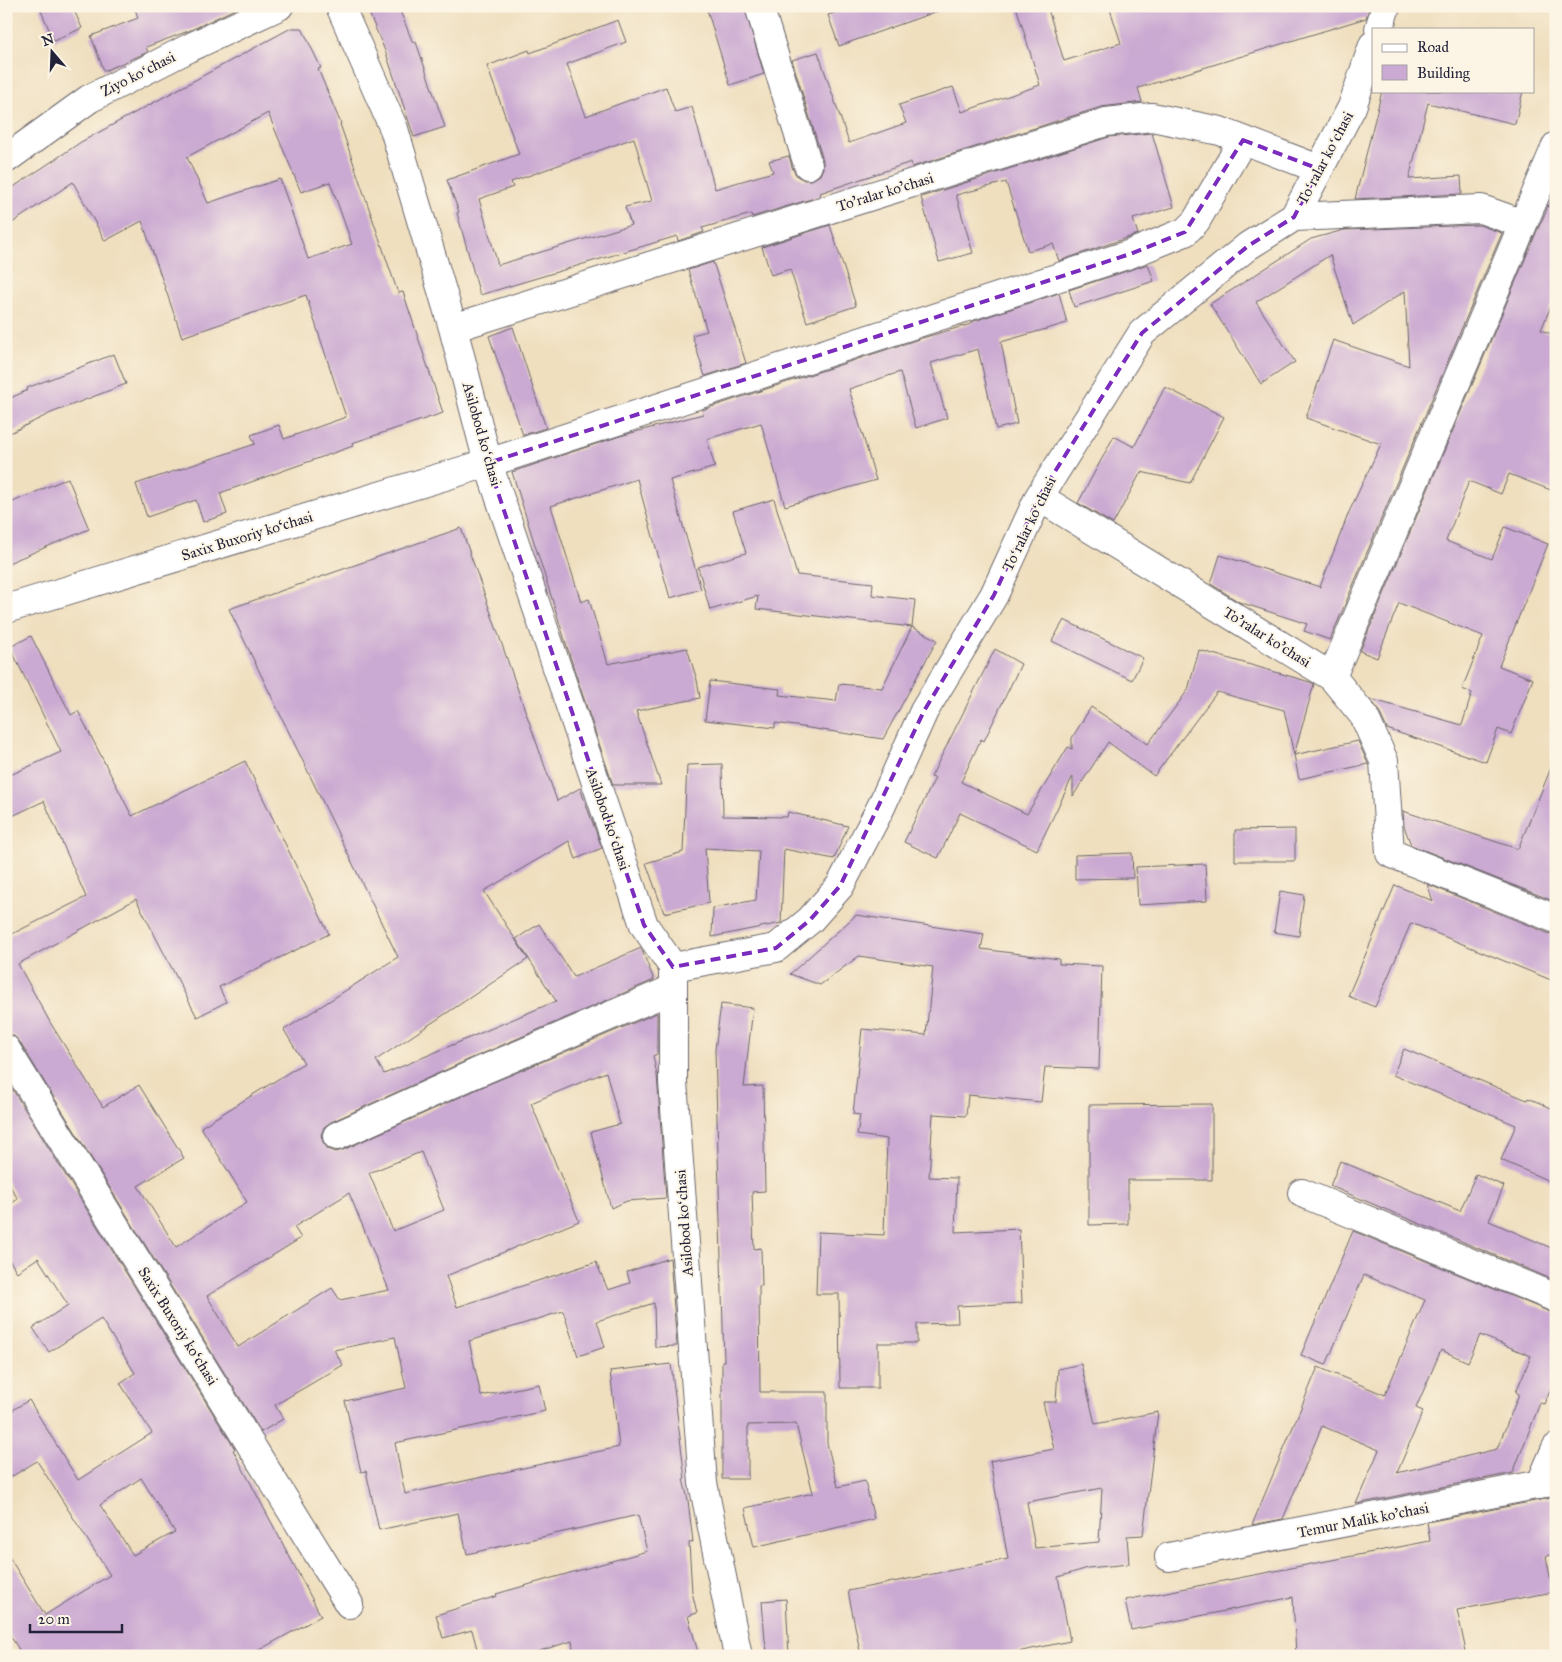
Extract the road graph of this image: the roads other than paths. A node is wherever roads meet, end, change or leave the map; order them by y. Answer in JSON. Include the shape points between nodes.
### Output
{"nodes":[{"id":1,"x":279,"y":6,"type":"edge"},
{"id":2,"x":340,"y":6,"type":"edge"},
{"id":3,"x":759,"y":6,"type":"edge"},
{"id":4,"x":1386,"y":6,"type":"edge"},
{"id":5,"x":1379,"y":28,"type":"edge"},
{"id":6,"x":1372,"y":48,"type":"edge"},
{"id":7,"x":1243,"y":140,"type":"junction"},
{"id":8,"x":1556,"y":146,"type":"edge"},
{"id":9,"x":6,"y":159,"type":"edge"},
{"id":10,"x":808,"y":166,"type":"dead end"},
{"id":11,"x":1319,"y":170,"type":"junction"},
{"id":12,"x":1294,"y":217,"type":"junction"},
{"id":13,"x":1523,"y":224,"type":"junction"},
{"id":14,"x":453,"y":328,"type":"junction"},
{"id":15,"x":488,"y":463,"type":"junction"},
{"id":16,"x":1039,"y":497,"type":"junction"},
{"id":17,"x":6,"y":609,"type":"edge"},
{"id":18,"x":1332,"y":677,"type":"junction"},
{"id":19,"x":1556,"y":919,"type":"edge"},
{"id":20,"x":673,"y":978,"type":"junction"},
{"id":21,"x":6,"y":1049,"type":"edge"},
{"id":22,"x":337,"y":1136,"type":"dead end"},
{"id":23,"x":1302,"y":1193,"type":"dead end"},
{"id":24,"x":1556,"y":1298,"type":"edge"},
{"id":25,"x":1556,"y":1448,"type":"edge"},
{"id":26,"x":1548,"y":1483,"type":"edge"},
{"id":27,"x":1169,"y":1557,"type":"dead end"},
{"id":28,"x":349,"y":1604,"type":"dead end"},
{"id":29,"x":738,"y":1656,"type":"edge"}],
"edges":[{"from":1,"to":9,"type":"street","name":"Ziyo koʻchasi","via":[[89,98]]},
{"from":2,"to":14,"type":"street","name":"Asilobod koʻchasi","via":[[394,129]]},
{"from":3,"to":10,"type":"street"},
{"from":4,"to":5,"type":"street"},
{"from":6,"to":11,"type":"street","name":"Toʻralar koʻchasi","via":[[1352,107]]},
{"from":7,"to":11,"type":"street","name":"To'ralar ko'chasi"},
{"from":7,"to":14,"type":"street","name":"To'ralar ko'chasi","via":[[1220,131],[1152,117],[1106,122]]},
{"from":7,"to":15,"type":"street","name":"Saxix Buxoriy ko‘chasi","via":[[1196,220],[1185,232],[1120,257]]},
{"from":8,"to":13,"type":"street"},
{"from":11,"to":12,"type":"street","name":"Toʻralar koʻchasi"},
{"from":12,"to":13,"type":"street","via":[[1481,210]]},
{"from":12,"to":16,"type":"street","name":"Toʻralar koʻchasi","via":[[1248,246],[1142,333]]},
{"from":13,"to":18,"type":"street"},
{"from":14,"to":15,"type":"street","name":"Asilobod koʻchasi"},
{"from":15,"to":17,"type":"street","name":"Saxix Buxoriy ko‘chasi"},
{"from":15,"to":20,"type":"street","name":"Asilobod koʻchasi","via":[[644,925]]},
{"from":16,"to":18,"type":"street","name":"To'ralar ko'chasi"},
{"from":16,"to":20,"type":"street","name":"Toʻralar koʻchasi","via":[[994,596],[924,710],[881,807],[840,886],[810,920],[776,948]]},
{"from":18,"to":19,"type":"street","name":"To'ralar ko'chasi","via":[[1364,716],[1384,761],[1390,853]]},
{"from":20,"to":22,"type":"street","name":"Toʻralar koʻchasi"},
{"from":20,"to":29,"type":"street","name":"Asilobod koʻchasi","via":[[673,1082],[703,1483]]},
{"from":21,"to":28,"type":"street","name":"Saxix Buxoriy ko‘chasi"},
{"from":23,"to":24,"type":"street"},
{"from":25,"to":26,"type":"street"},
{"from":26,"to":27,"type":"street","name":"Temur Malik ko'chasi"}]}
